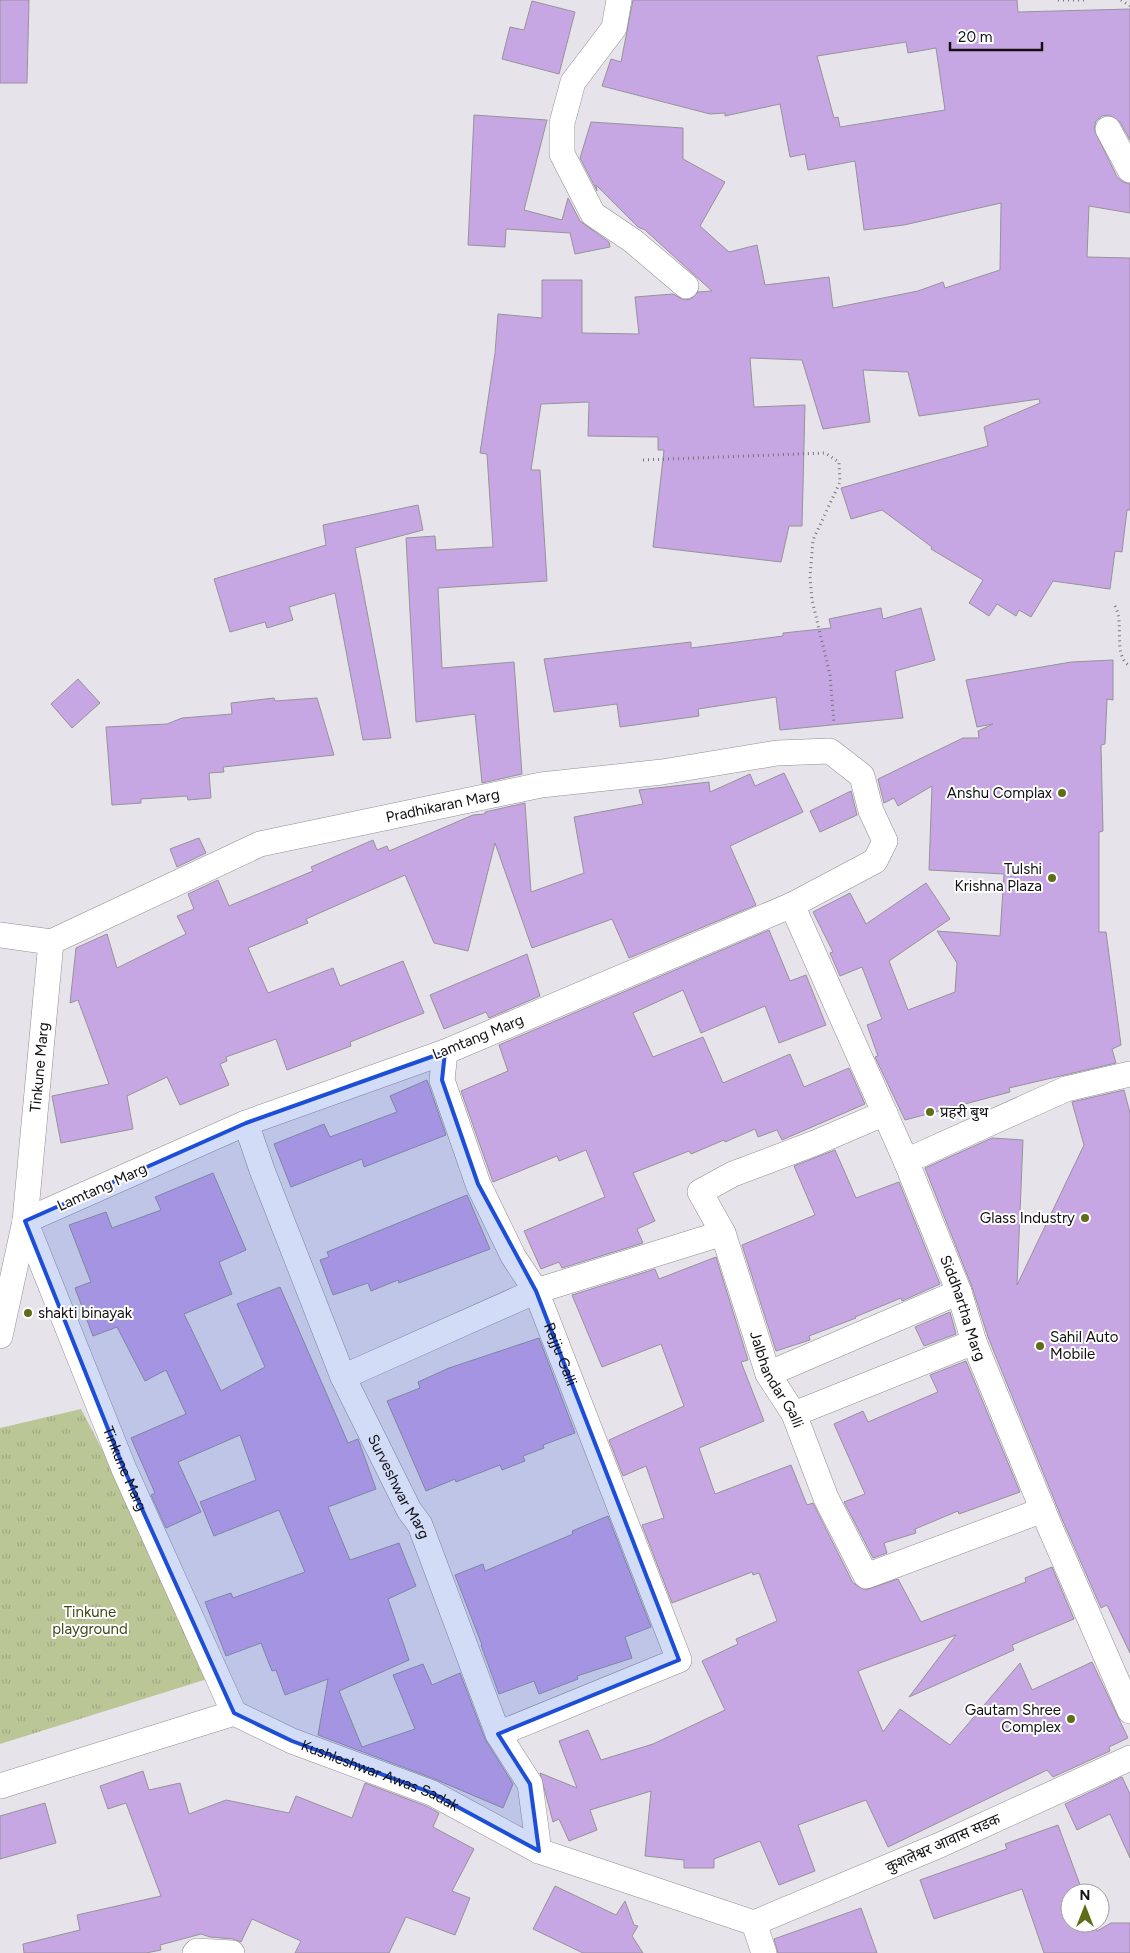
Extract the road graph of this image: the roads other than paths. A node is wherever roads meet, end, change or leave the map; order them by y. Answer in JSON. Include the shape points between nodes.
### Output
{"nodes":[{"id":1,"x":619,"y":0,"type":"edge"},
{"id":2,"x":1108,"y":129,"type":"dead end"},
{"id":3,"x":1130,"y":170,"type":"edge"},
{"id":4,"x":686,"y":286,"type":"dead end"},
{"id":5,"x":871,"y":811,"type":"joint"},
{"id":6,"x":792,"y":906,"type":"junction"},
{"id":7,"x":0,"y":935,"type":"edge"},
{"id":8,"x":51,"y":942,"type":"junction"},
{"id":9,"x":445,"y":1052,"type":"junction"},
{"id":10,"x":1130,"y":1074,"type":"edge"},
{"id":11,"x":885,"y":1113,"type":"junction"},
{"id":12,"x":246,"y":1123,"type":"junction"},
{"id":13,"x":906,"y":1161,"type":"junction"},
{"id":14,"x":25,"y":1221,"type":"junction"},
{"id":15,"x":723,"y":1233,"type":"junction"},
{"id":16,"x":536,"y":1291,"type":"junction"},
{"id":17,"x":958,"y":1292,"type":"junction"},
{"id":18,"x":0,"y":1336,"type":"edge"},
{"id":19,"x":974,"y":1342,"type":"junction"},
{"id":20,"x":768,"y":1374,"type":"junction"},
{"id":21,"x":343,"y":1377,"type":"junction"},
{"id":22,"x":794,"y":1414,"type":"junction"},
{"id":23,"x":1044,"y":1510,"type":"junction"},
{"id":24,"x":1130,"y":1711,"type":"edge"},
{"id":25,"x":234,"y":1713,"type":"junction"},
{"id":26,"x":498,"y":1734,"type":"junction"},
{"id":27,"x":1130,"y":1758,"type":"edge"},
{"id":28,"x":0,"y":1786,"type":"edge"},
{"id":29,"x":539,"y":1852,"type":"junction"},
{"id":30,"x":754,"y":1923,"type":"junction"},
{"id":31,"x":196,"y":1953,"type":"edge"},
{"id":32,"x":232,"y":1953,"type":"edge"},
{"id":33,"x":764,"y":1953,"type":"edge"}],
"edges":[{"from":1,"to":4,"type":"street","via":[[614,28],[573,82],[562,123],[562,154],[593,214],[633,240]]},
{"from":2,"to":3,"type":"street"},
{"from":5,"to":6,"type":"street","name":"Lamtang Marg","via":[[885,841],[875,861]]},
{"from":5,"to":8,"type":"street","name":"Pradhikaran Marg","via":[[862,776],[830,751],[777,753],[662,772],[541,785],[260,844]]},
{"from":6,"to":9,"type":"street","name":"Lamtang Marg"},
{"from":6,"to":11,"type":"street","name":"Siddhartha Marg"},
{"from":7,"to":8,"type":"street"},
{"from":8,"to":14,"type":"street","name":"Tinkune Marg"},
{"from":9,"to":12,"type":"street","name":"Lamtang Marg"},
{"from":9,"to":16,"type":"street","name":"Rajju Galli","via":[[442,1080],[478,1184],[513,1256]]},
{"from":10,"to":13,"type":"street","via":[[1066,1089]]},
{"from":11,"to":13,"type":"street","name":"Siddhartha Marg"},
{"from":11,"to":15,"type":"street","name":"Jalbhandar Galli","via":[[733,1174],[700,1192]]},
{"from":12,"to":14,"type":"street","name":"Lamtang Marg"},
{"from":12,"to":21,"type":"street","name":"Surveshwar Marg"},
{"from":13,"to":17,"type":"street","name":"Siddhartha Marg"},
{"from":14,"to":18,"type":"street","name":"Tinkune Marg"},
{"from":14,"to":25,"type":"street","name":"Tinkune Marg","via":[[124,1469]]},
{"from":15,"to":16,"type":"street"},
{"from":15,"to":20,"type":"street","name":"Jalbhandar Galli"},
{"from":16,"to":21,"type":"street"},
{"from":16,"to":26,"type":"street","name":"Rajju Galli","via":[[679,1660]]},
{"from":17,"to":19,"type":"street","name":"Siddhartha Marg"},
{"from":17,"to":20,"type":"street"},
{"from":19,"to":22,"type":"street"},
{"from":19,"to":23,"type":"street","name":"Siddhartha Marg"},
{"from":20,"to":22,"type":"street","name":"Jalbhandar Galli"},
{"from":21,"to":26,"type":"street","name":"Surveshwar Marg","via":[[409,1510],[420,1525]]},
{"from":22,"to":23,"type":"street","name":"Jalbhandar Galli","via":[[826,1498],[866,1576]]},
{"from":23,"to":24,"type":"street","name":"Siddhartha Marg"},
{"from":25,"to":28,"type":"street"},
{"from":25,"to":29,"type":"street","name":"Kushleshwar Awas Sadak","via":[[292,1741],[432,1793]]},
{"from":26,"to":29,"type":"street","name":"Surveshwar Marg","via":[[530,1784]]},
{"from":27,"to":30,"type":"street","name":"कुशलेश्वर आवास सडक","via":[[940,1845]]},
{"from":29,"to":30,"type":"street","name":"Kushleshwar Awas Sadak"},
{"from":30,"to":33,"type":"street"},
{"from":31,"to":32,"type":"street"}]}
